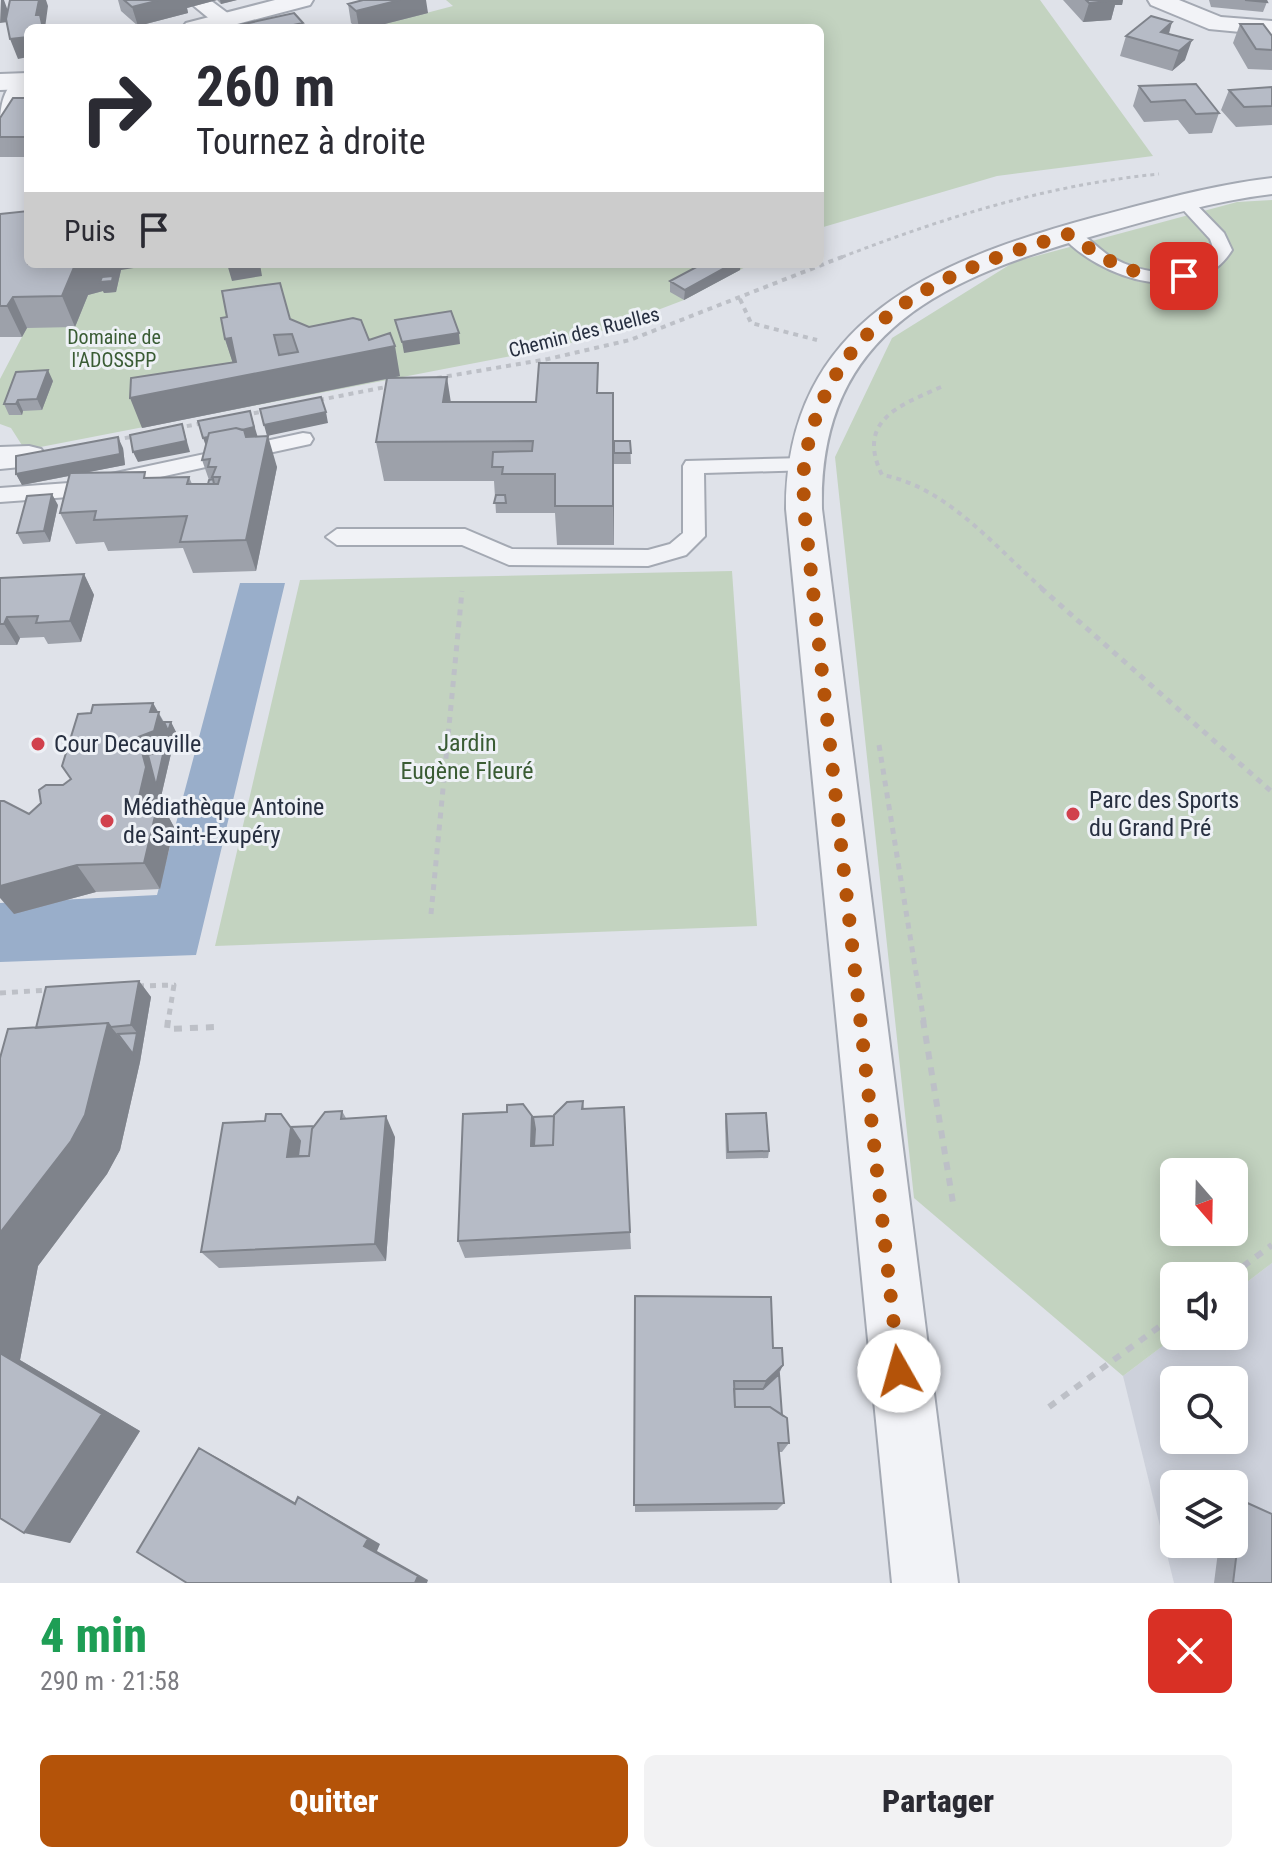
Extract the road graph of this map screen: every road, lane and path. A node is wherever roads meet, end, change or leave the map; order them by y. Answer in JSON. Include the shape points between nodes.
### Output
{"nodes":[{"id":1,"x":302,"y":0,"type":"edge"},
{"id":2,"x":1159,"y":0,"type":"edge"},
{"id":3,"x":200,"y":24,"type":"edge"},
{"id":4,"x":1272,"y":28,"type":"edge"},
{"id":5,"x":0,"y":82,"type":"edge"},
{"id":6,"x":24,"y":82,"type":"edge"},
{"id":7,"x":24,"y":87,"type":"edge"},
{"id":8,"x":0,"y":116,"type":"edge"},
{"id":9,"x":1272,"y":186,"type":"edge"},
{"id":10,"x":1177,"y":188,"type":"junction"},
{"id":11,"x":1069,"y":234,"type":"junction"},
{"id":12,"x":823,"y":268,"type":"edge"},
{"id":13,"x":824,"y":268,"type":"edge"},
{"id":14,"x":740,"y":299,"type":"junction"},
{"id":15,"x":853,"y":348,"type":"junction"},
{"id":16,"x":432,"y":378,"type":"edge"},
{"id":17,"x":404,"y":383,"type":"edge"},
{"id":18,"x":941,"y":387,"type":"dead end"},
{"id":19,"x":310,"y":402,"type":"edge"},
{"id":20,"x":279,"y":408,"type":"edge"},
{"id":21,"x":232,"y":417,"type":"edge"},
{"id":22,"x":217,"y":420,"type":"edge"},
{"id":23,"x":170,"y":429,"type":"edge"},
{"id":24,"x":138,"y":436,"type":"edge"},
{"id":25,"x":303,"y":439,"type":"dead end"},
{"id":26,"x":107,"y":442,"type":"edge"},
{"id":27,"x":805,"y":465,"type":"junction"},
{"id":28,"x":0,"y":495,"type":"edge"},
{"id":29,"x":337,"y":537,"type":"dead end"},
{"id":30,"x":462,"y":591,"type":"dead end"},
{"id":31,"x":877,"y":731,"type":"dead end"},
{"id":32,"x":1272,"y":792,"type":"edge"},
{"id":33,"x":431,"y":914,"type":"dead end"},
{"id":34,"x":127,"y":987,"type":"edge"},
{"id":35,"x":63,"y":990,"type":"edge"},
{"id":36,"x":0,"y":993,"type":"edge"},
{"id":37,"x":216,"y":1027,"type":"dead end"},
{"id":38,"x":953,"y":1203,"type":"dead end"},
{"id":39,"x":1272,"y":1245,"type":"edge"},
{"id":40,"x":1248,"y":1263,"type":"edge"},
{"id":41,"x":1160,"y":1326,"type":"edge"},
{"id":42,"x":1049,"y":1407,"type":"dead end"},
{"id":43,"x":925,"y":1583,"type":"edge"}],
"edges":[{"from":1,"to":3,"type":"street","via":[[216,13]]},
{"from":2,"to":4,"type":"street","via":[[1217,24]]},
{"from":5,"to":6,"type":"street"},
{"from":7,"to":8,"type":"street"},
{"from":9,"to":10,"type":"street"},
{"from":10,"to":11,"type":"street"},
{"from":10,"to":11,"type":"lane","via":[[1223,250],[1219,261],[1205,270],[1160,277],[1131,272]]},
{"from":10,"to":13,"type":"path","name":"Chemin des Ruelles","via":[[1131,175],[1069,186],[987,207]]},
{"from":11,"to":15,"type":"street","via":[[999,254],[942,278],[898,307]]},
{"from":12,"to":14,"type":"path","name":"Chemin des Ruelles"},
{"from":14,"to":15,"type":"path","via":[[751,323]]},
{"from":14,"to":16,"type":"path","name":"Chemin des Ruelles","via":[[609,344]]},
{"from":15,"to":27,"type":"street","via":[[827,391]]},
{"from":17,"to":19,"type":"path"},
{"from":18,"to":32,"type":"path","via":[[888,412],[870,443],[872,460],[882,475],[910,480],[952,509]]},
{"from":20,"to":21,"type":"path"},
{"from":22,"to":23,"type":"path"},
{"from":24,"to":26,"type":"path"},
{"from":25,"to":28,"type":"lane","via":[[69,490]]},
{"from":27,"to":29,"type":"lane","via":[[693,466],[694,536],[678,550],[648,558],[509,557],[465,537]]},
{"from":27,"to":43,"type":"street","via":[[804,509]]},
{"from":30,"to":33,"type":"path"},
{"from":31,"to":38,"type":"path"},
{"from":34,"to":37,"type":"path","via":[[174,985],[167,1029]]},
{"from":35,"to":36,"type":"path"},
{"from":39,"to":40,"type":"path"},
{"from":41,"to":42,"type":"path"}]}
